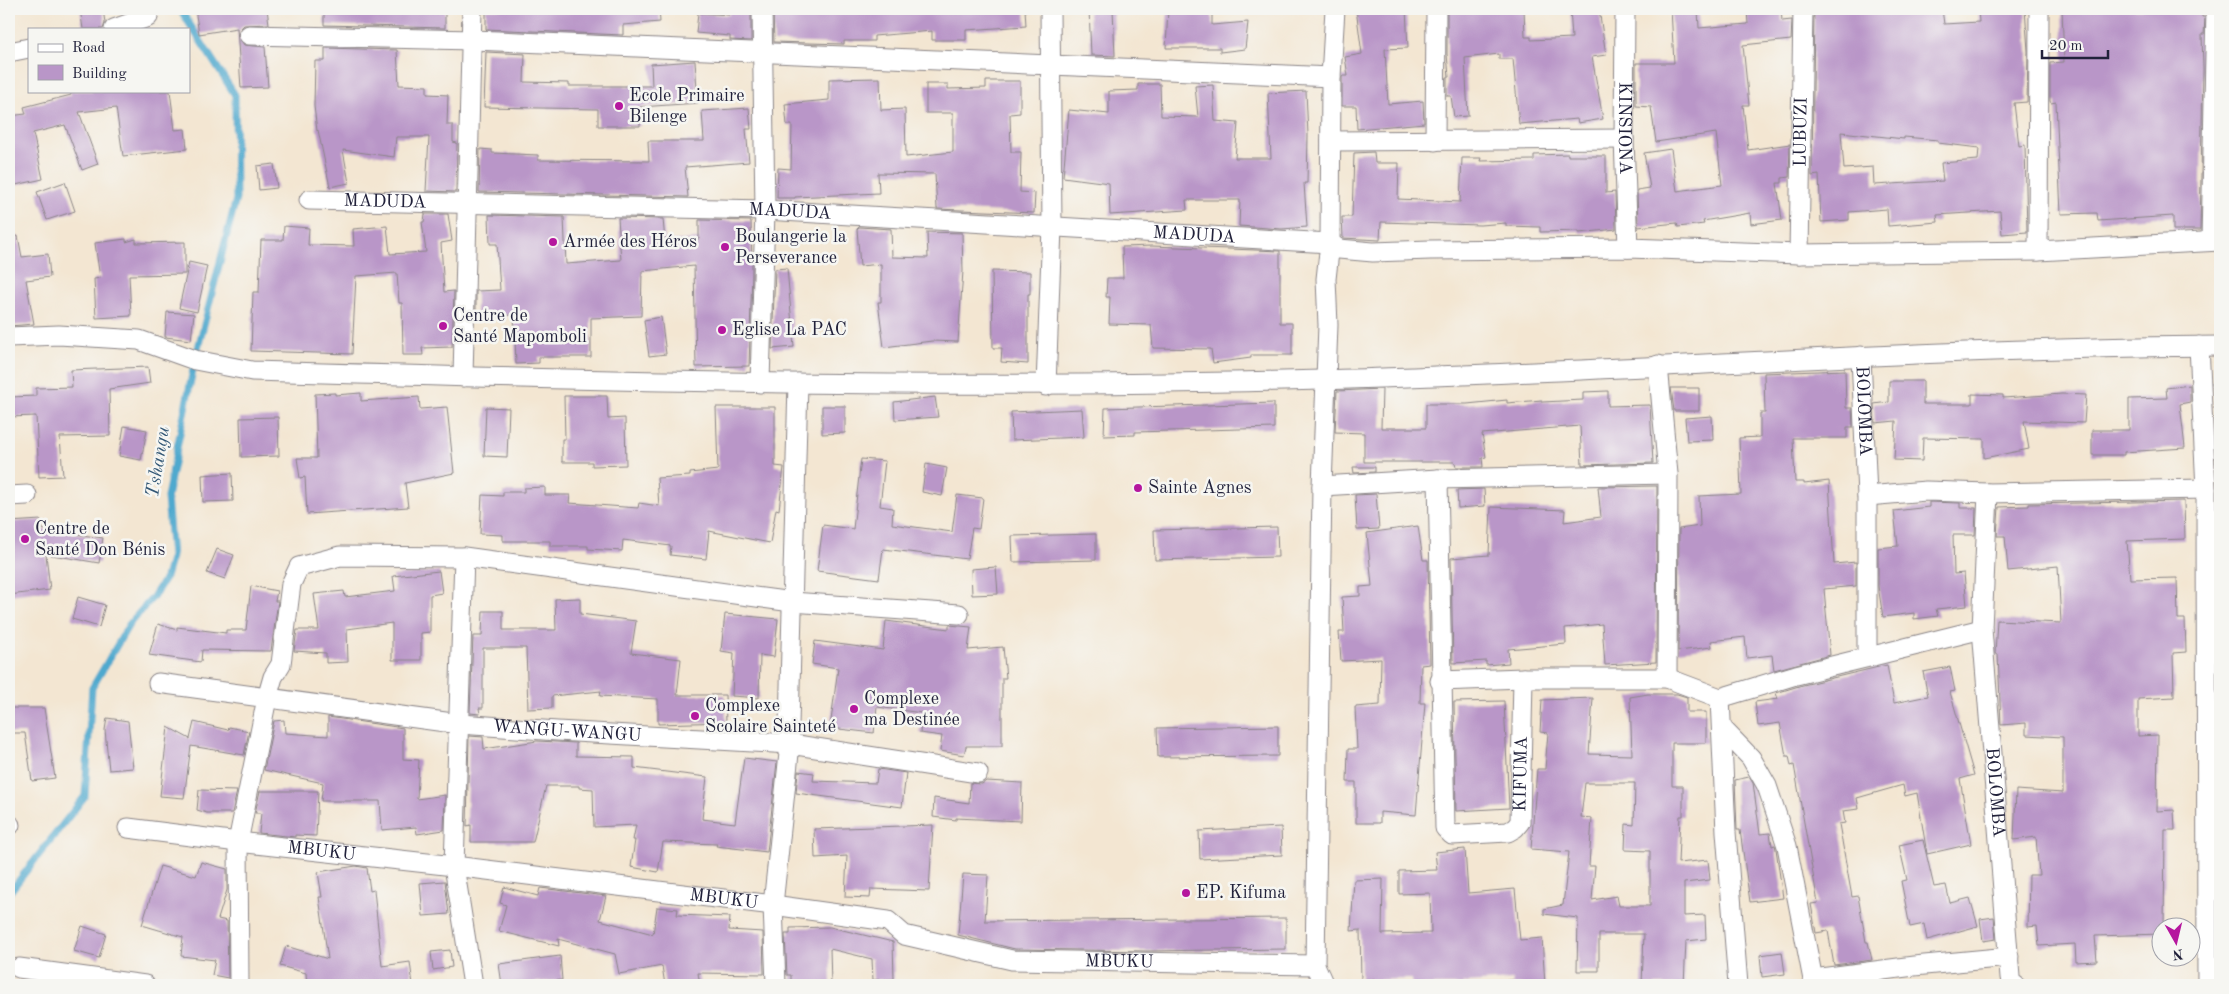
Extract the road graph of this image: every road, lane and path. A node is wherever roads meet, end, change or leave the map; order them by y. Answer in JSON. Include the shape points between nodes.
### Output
{"nodes":[{"id":1,"x":472,"y":9,"type":"edge"},
{"id":2,"x":762,"y":9,"type":"edge"},
{"id":3,"x":1050,"y":9,"type":"edge"},
{"id":4,"x":1334,"y":9,"type":"edge"},
{"id":5,"x":1436,"y":9,"type":"edge"},
{"id":6,"x":1625,"y":9,"type":"edge"},
{"id":7,"x":1803,"y":9,"type":"edge"},
{"id":8,"x":2039,"y":9,"type":"edge"},
{"id":9,"x":2216,"y":9,"type":"edge"},
{"id":10,"x":148,"y":17,"type":"dead end"},
{"id":11,"x":117,"y":28,"type":"edge"},
{"id":12,"x":249,"y":35,"type":"dead end"},
{"id":13,"x":472,"y":40,"type":"junction"},
{"id":14,"x":28,"y":48,"type":"edge"},
{"id":15,"x":9,"y":52,"type":"edge"},
{"id":16,"x":761,"y":52,"type":"junction"},
{"id":17,"x":1050,"y":65,"type":"junction"},
{"id":18,"x":1331,"y":77,"type":"junction"},
{"id":19,"x":1624,"y":139,"type":"junction"},
{"id":20,"x":1332,"y":141,"type":"junction"},
{"id":21,"x":1435,"y":141,"type":"junction"},
{"id":22,"x":309,"y":200,"type":"dead end"},
{"id":23,"x":469,"y":203,"type":"junction"},
{"id":24,"x":765,"y":210,"type":"junction"},
{"id":25,"x":1052,"y":227,"type":"junction"},
{"id":26,"x":2215,"y":241,"type":"edge"},
{"id":27,"x":1330,"y":243,"type":"junction"},
{"id":28,"x":1628,"y":248,"type":"junction"},
{"id":29,"x":2038,"y":251,"type":"junction"},
{"id":30,"x":1799,"y":254,"type":"junction"},
{"id":31,"x":9,"y":336,"type":"edge"},
{"id":32,"x":2199,"y":346,"type":"junction"},
{"id":33,"x":2220,"y":346,"type":"edge"},
{"id":34,"x":1861,"y":356,"type":"junction"},
{"id":35,"x":1658,"y":365,"type":"junction"},
{"id":36,"x":463,"y":377,"type":"junction"},
{"id":37,"x":1325,"y":380,"type":"junction"},
{"id":38,"x":760,"y":383,"type":"junction"},
{"id":39,"x":798,"y":384,"type":"junction"},
{"id":40,"x":1046,"y":386,"type":"junction"},
{"id":41,"x":1668,"y":474,"type":"junction"},
{"id":42,"x":1438,"y":479,"type":"junction"},
{"id":43,"x":1322,"y":486,"type":"junction"},
{"id":44,"x":2206,"y":489,"type":"junction"},
{"id":45,"x":1988,"y":493,"type":"junction"},
{"id":46,"x":1867,"y":496,"type":"junction"},
{"id":47,"x":464,"y":557,"type":"junction"},
{"id":48,"x":792,"y":602,"type":"junction"},
{"id":49,"x":958,"y":614,"type":"dead end"},
{"id":50,"x":1982,"y":629,"type":"junction"},
{"id":51,"x":1867,"y":657,"type":"junction"},
{"id":52,"x":1523,"y":678,"type":"junction"},
{"id":53,"x":1667,"y":678,"type":"junction"},
{"id":54,"x":1440,"y":681,"type":"junction"},
{"id":55,"x":158,"y":683,"type":"dead end"},
{"id":56,"x":267,"y":698,"type":"junction"},
{"id":57,"x":1720,"y":698,"type":"junction"},
{"id":58,"x":460,"y":724,"type":"junction"},
{"id":59,"x":1722,"y":729,"type":"junction"},
{"id":60,"x":790,"y":744,"type":"junction"},
{"id":61,"x":978,"y":774,"type":"dead end"},
{"id":62,"x":128,"y":828,"type":"dead end"},
{"id":63,"x":238,"y":842,"type":"junction"},
{"id":64,"x":454,"y":866,"type":"junction"},
{"id":65,"x":773,"y":905,"type":"junction"},
{"id":66,"x":2008,"y":957,"type":"junction"},
{"id":67,"x":1315,"y":965,"type":"junction"},
{"id":68,"x":19,"y":968,"type":"dead end"},
{"id":69,"x":1813,"y":982,"type":"edge"},
{"id":70,"x":145,"y":985,"type":"edge"},
{"id":71,"x":239,"y":985,"type":"edge"},
{"id":72,"x":473,"y":985,"type":"edge"},
{"id":73,"x":776,"y":985,"type":"edge"},
{"id":74,"x":1324,"y":985,"type":"edge"},
{"id":75,"x":1738,"y":985,"type":"edge"},
{"id":76,"x":2015,"y":985,"type":"edge"},
{"id":77,"x":2207,"y":985,"type":"edge"}],
"edges":[{"from":1,"to":13,"type":"street"},
{"from":2,"to":16,"type":"street"},
{"from":3,"to":17,"type":"street"},
{"from":4,"to":18,"type":"street"},
{"from":5,"to":21,"type":"street"},
{"from":6,"to":19,"type":"street","name":"KINSIONA"},
{"from":7,"to":30,"type":"street","name":"LUBUZI"},
{"from":8,"to":29,"type":"street"},
{"from":9,"to":26,"type":"street"},
{"from":10,"to":11,"type":"street"},
{"from":12,"to":13,"type":"street"},
{"from":13,"to":16,"type":"street"},
{"from":13,"to":23,"type":"street"},
{"from":14,"to":15,"type":"street"},
{"from":16,"to":17,"type":"street"},
{"from":16,"to":24,"type":"street"},
{"from":17,"to":18,"type":"street"},
{"from":17,"to":25,"type":"street"},
{"from":18,"to":20,"type":"street"},
{"from":19,"to":21,"type":"street"},
{"from":19,"to":28,"type":"street","name":"KINSIONA"},
{"from":20,"to":21,"type":"street"},
{"from":20,"to":27,"type":"street"},
{"from":22,"to":23,"type":"street","name":"MADUDA"},
{"from":23,"to":24,"type":"street","name":"MADUDA"},
{"from":23,"to":36,"type":"street"},
{"from":24,"to":25,"type":"street","name":"MADUDA"},
{"from":24,"to":38,"type":"street"},
{"from":25,"to":27,"type":"street","name":"MADUDA"},
{"from":25,"to":40,"type":"street"},
{"from":26,"to":29,"type":"street","name":"MADUDA"},
{"from":27,"to":28,"type":"street","name":"MADUDA","via":[[1339,249],[1373,252]]},
{"from":27,"to":37,"type":"street","via":[[1326,279]]},
{"from":28,"to":30,"type":"street","name":"MADUDA"},
{"from":29,"to":30,"type":"street","name":"MADUDA"},
{"from":31,"to":36,"type":"street","via":[[59,335],[139,340],[194,360],[252,371]]},
{"from":32,"to":33,"type":"street"},
{"from":32,"to":34,"type":"street"},
{"from":32,"to":44,"type":"street"},
{"from":34,"to":35,"type":"street"},
{"from":34,"to":46,"type":"street","name":"BOLOMBA"},
{"from":35,"to":37,"type":"street"},
{"from":35,"to":41,"type":"street"},
{"from":36,"to":38,"type":"street"},
{"from":37,"to":40,"type":"street"},
{"from":37,"to":43,"type":"street"},
{"from":38,"to":39,"type":"street"},
{"from":39,"to":40,"type":"street"},
{"from":39,"to":48,"type":"street"},
{"from":41,"to":42,"type":"street"},
{"from":41,"to":53,"type":"street"},
{"from":42,"to":43,"type":"street"},
{"from":42,"to":54,"type":"street","name":"KIFUMA"},
{"from":43,"to":67,"type":"street"},
{"from":44,"to":45,"type":"street"},
{"from":44,"to":77,"type":"street"},
{"from":45,"to":46,"type":"street","via":[[1926,491]]},
{"from":45,"to":50,"type":"street","name":"BOLOMBA"},
{"from":46,"to":51,"type":"street","name":"BOLOMBA"},
{"from":47,"to":48,"type":"street"},
{"from":47,"to":56,"type":"street","via":[[340,556],[299,567],[291,584],[281,664]]},
{"from":47,"to":58,"type":"street"},
{"from":48,"to":49,"type":"street"},
{"from":48,"to":60,"type":"street"},
{"from":50,"to":51,"type":"street"},
{"from":50,"to":66,"type":"street","name":"BOLOMBA"},
{"from":51,"to":57,"type":"street"},
{"from":52,"to":53,"type":"street"},
{"from":52,"to":54,"type":"street"},
{"from":52,"to":54,"type":"street","name":"KIFUMA","via":[[1520,822],[1508,832],[1457,835],[1448,833],[1445,828]]},
{"from":53,"to":57,"type":"street"},
{"from":55,"to":56,"type":"street","name":"WANGU-WANGU"},
{"from":56,"to":58,"type":"street","name":"WANGU-WANGU"},
{"from":56,"to":63,"type":"street"},
{"from":57,"to":59,"type":"street"},
{"from":58,"to":60,"type":"street","name":"WANGU-WANGU"},
{"from":58,"to":64,"type":"street"},
{"from":59,"to":69,"type":"street","via":[[1752,758],[1767,786],[1787,846]]},
{"from":59,"to":75,"type":"street"},
{"from":60,"to":61,"type":"street","name":"WANGU-WANGU"},
{"from":60,"to":65,"type":"street"},
{"from":62,"to":63,"type":"street","name":"MBUKU"},
{"from":63,"to":64,"type":"street","name":"MBUKU"},
{"from":63,"to":71,"type":"street"},
{"from":64,"to":65,"type":"street","name":"MBUKU"},
{"from":64,"to":72,"type":"street"},
{"from":65,"to":67,"type":"street","name":"MBUKU","via":[[888,921],[904,935],[1012,960]]},
{"from":65,"to":73,"type":"street"},
{"from":66,"to":69,"type":"street","via":[[1914,966]]},
{"from":66,"to":76,"type":"street","name":"BOLOMBA"},
{"from":67,"to":74,"type":"street"},
{"from":68,"to":70,"type":"street"}]}
